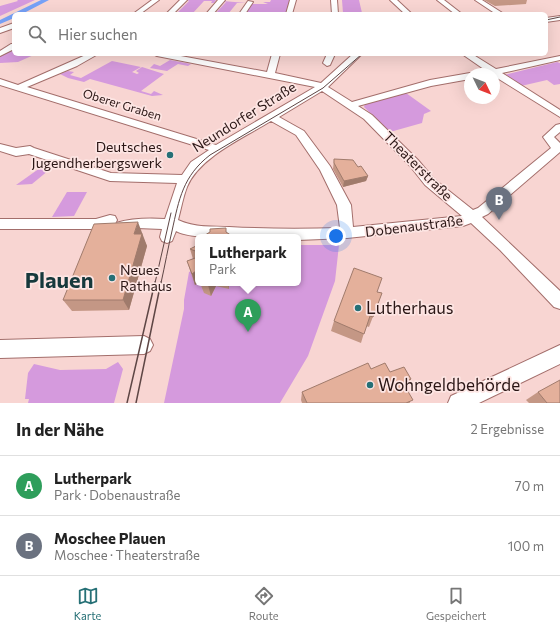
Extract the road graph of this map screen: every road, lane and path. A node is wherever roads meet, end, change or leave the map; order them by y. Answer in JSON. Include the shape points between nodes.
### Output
{"nodes":[{"id":1,"x":156,"y":0,"type":"edge"},
{"id":2,"x":184,"y":0,"type":"edge"},
{"id":3,"x":222,"y":0,"type":"edge"},
{"id":4,"x":293,"y":0,"type":"edge"},
{"id":5,"x":334,"y":0,"type":"edge"},
{"id":6,"x":393,"y":0,"type":"edge"},
{"id":7,"x":440,"y":0,"type":"edge"},
{"id":8,"x":478,"y":0,"type":"edge"},
{"id":9,"x":250,"y":2,"type":"dead end"},
{"id":10,"x":139,"y":12,"type":"edge"},
{"id":11,"x":170,"y":12,"type":"edge"},
{"id":12,"x":211,"y":12,"type":"edge"},
{"id":13,"x":243,"y":12,"type":"edge"},
{"id":14,"x":290,"y":12,"type":"edge"},
{"id":15,"x":335,"y":12,"type":"edge"},
{"id":16,"x":406,"y":12,"type":"edge"},
{"id":17,"x":456,"y":12,"type":"edge"},
{"id":18,"x":498,"y":12,"type":"edge"},
{"id":19,"x":559,"y":19,"type":"edge"},
{"id":20,"x":548,"y":20,"type":"edge"},
{"id":21,"x":12,"y":26,"type":"edge"},
{"id":22,"x":0,"y":31,"type":"edge"},
{"id":23,"x":12,"y":47,"type":"edge"},
{"id":24,"x":0,"y":54,"type":"edge"},
{"id":25,"x":90,"y":56,"type":"edge"},
{"id":26,"x":176,"y":56,"type":"edge"},
{"id":27,"x":209,"y":56,"type":"dead end"},
{"id":28,"x":275,"y":56,"type":"edge"},
{"id":29,"x":330,"y":56,"type":"edge"},
{"id":30,"x":356,"y":56,"type":"edge"},
{"id":31,"x":469,"y":56,"type":"edge"},
{"id":32,"x":560,"y":58,"type":"edge"},
{"id":33,"x":201,"y":62,"type":"junction"},
{"id":34,"x":327,"y":62,"type":"dead end"},
{"id":35,"x":484,"y":68,"type":"edge"},
{"id":36,"x":500,"y":71,"type":"edge"},
{"id":37,"x":270,"y":75,"type":"junction"},
{"id":38,"x":464,"y":77,"type":"edge"},
{"id":39,"x":500,"y":79,"type":"edge"},
{"id":40,"x":0,"y":82,"type":"edge"},
{"id":41,"x":17,"y":86,"type":"junction"},
{"id":42,"x":322,"y":87,"type":"junction"},
{"id":43,"x":0,"y":92,"type":"edge"},
{"id":44,"x":352,"y":105,"type":"junction"},
{"id":45,"x":559,"y":112,"type":"edge"},
{"id":46,"x":270,"y":117,"type":"junction"},
{"id":47,"x":560,"y":127,"type":"edge"},
{"id":48,"x":559,"y":146,"type":"edge"},
{"id":49,"x":0,"y":147,"type":"edge"},
{"id":50,"x":217,"y":149,"type":"junction"},
{"id":51,"x":185,"y":179,"type":"junction"},
{"id":52,"x":473,"y":218,"type":"junction"},
{"id":53,"x":0,"y":224,"type":"edge"},
{"id":54,"x":170,"y":224,"type":"junction"},
{"id":55,"x":262,"y":234,"type":"edge"},
{"id":56,"x":347,"y":234,"type":"junction"},
{"id":57,"x":301,"y":235,"type":"edge"},
{"id":58,"x":167,"y":237,"type":"dead end"},
{"id":59,"x":560,"y":302,"type":"edge"},
{"id":60,"x":144,"y":345,"type":"dead end"},
{"id":61,"x":0,"y":349,"type":"edge"},
{"id":62,"x":560,"y":354,"type":"edge"},
{"id":63,"x":458,"y":403,"type":"edge"}],
"edges":[{"from":1,"to":10,"type":"street"},
{"from":2,"to":11,"type":"street"},
{"from":3,"to":12,"type":"street"},
{"from":4,"to":14,"type":"street"},
{"from":5,"to":15,"type":"street"},
{"from":6,"to":16,"type":"street"},
{"from":7,"to":17,"type":"street"},
{"from":8,"to":18,"type":"street"},
{"from":9,"to":13,"type":"street"},
{"from":19,"to":20,"type":"street"},
{"from":21,"to":22,"type":"street"},
{"from":23,"to":24,"type":"street"},
{"from":25,"to":41,"type":"street"},
{"from":26,"to":33,"type":"street","name":"Theaterstraße"},
{"from":27,"to":33,"type":"street"},
{"from":28,"to":37,"type":"street"},
{"from":29,"to":34,"type":"street"},
{"from":30,"to":42,"type":"street","name":"Neundorfer Straße"},
{"from":31,"to":35,"type":"street"},
{"from":32,"to":36,"type":"street"},
{"from":33,"to":37,"type":"street","name":"Theaterstraße"},
{"from":37,"to":42,"type":"street","name":"Theaterstraße","via":[[311,82]]},
{"from":38,"to":44,"type":"street","via":[[430,83]]},
{"from":39,"to":45,"type":"street"},
{"from":40,"to":41,"type":"street","name":"Oberer Graben"},
{"from":41,"to":43,"type":"street"},
{"from":41,"to":50,"type":"street","name":"Oberer Graben"},
{"from":42,"to":44,"type":"street","name":"Theaterstraße"},
{"from":42,"to":46,"type":"street","name":"Neundorfer Straße"},
{"from":44,"to":52,"type":"street","name":"Theaterstraße","via":[[368,117],[433,184]]},
{"from":46,"to":50,"type":"street","name":"Neundorfer Straße"},
{"from":46,"to":56,"type":"street","via":[[300,133],[326,169],[344,205]]},
{"from":47,"to":48,"type":"street","via":[[548,137],[552,143]]},
{"from":48,"to":52,"type":"street","name":"Dobenaustraße"},
{"from":49,"to":51,"type":"street","via":[[16,152],[30,150],[110,177]]},
{"from":50,"to":51,"type":"street","name":"Neundorfer Straße","via":[[195,165]]},
{"from":51,"to":54,"type":"street","name":"Neundorfer Straße"},
{"from":52,"to":56,"type":"street","name":"Dobenaustraße"},
{"from":52,"to":59,"type":"street","name":"Theaterstraße"},
{"from":53,"to":54,"type":"street","name":"Dobenaustraße"},
{"from":54,"to":55,"type":"street","name":"Dobenaustraße","via":[[200,231]]},
{"from":54,"to":58,"type":"street","name":"Neundorfer Straße"},
{"from":56,"to":57,"type":"street","name":"Dobenaustraße"},
{"from":60,"to":61,"type":"street"},
{"from":62,"to":63,"type":"street"}]}
